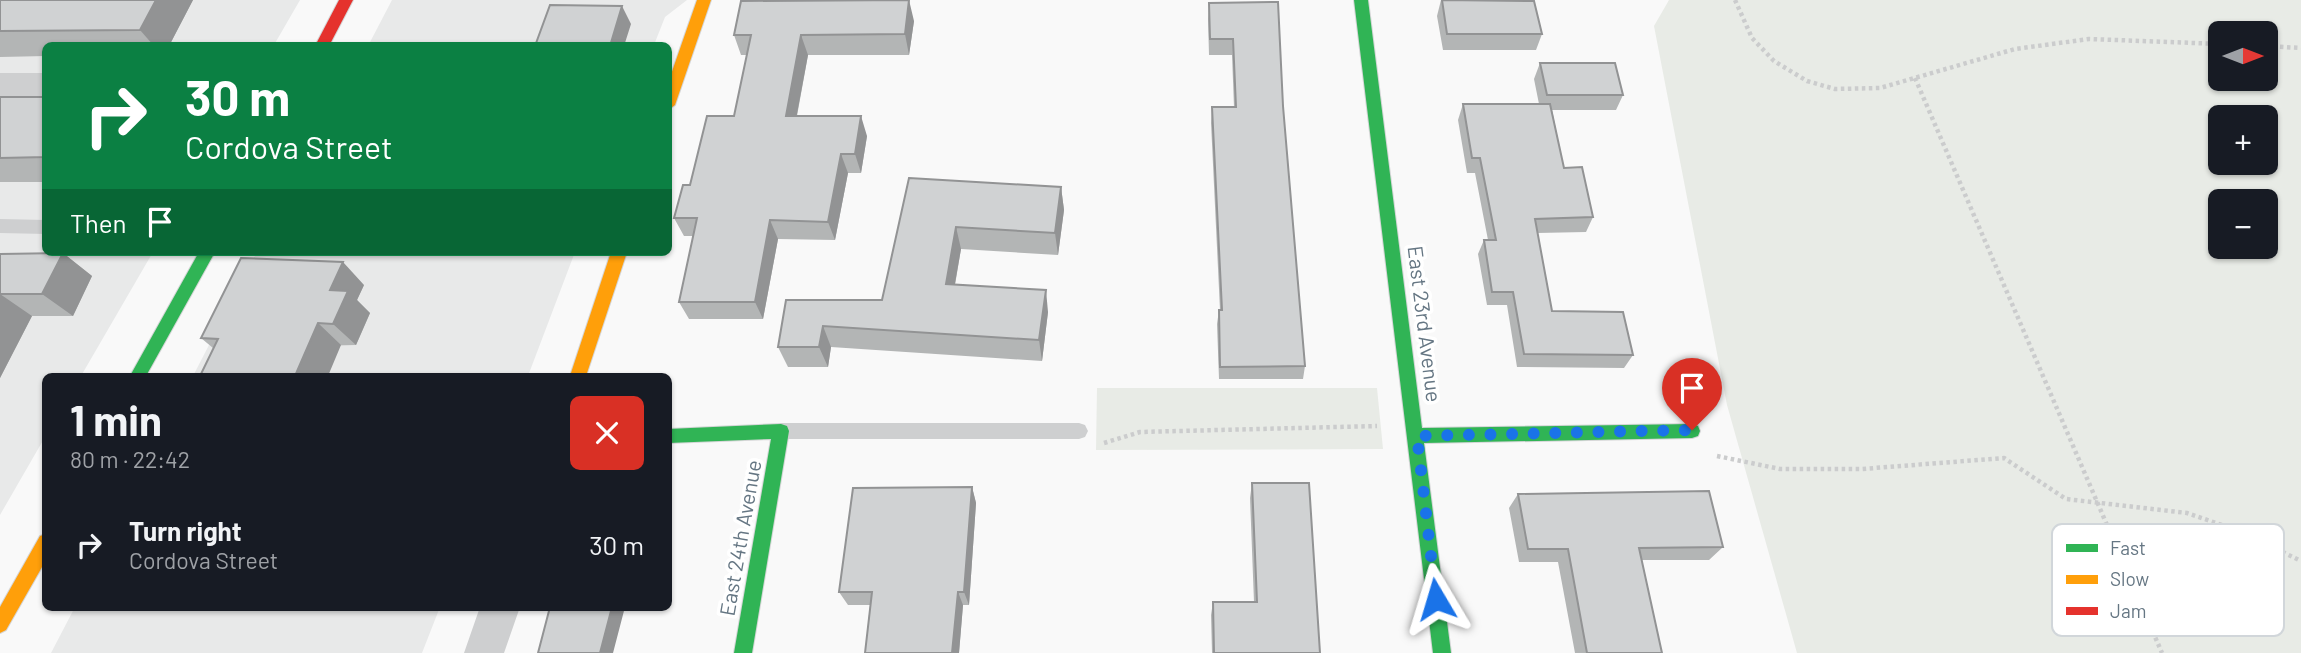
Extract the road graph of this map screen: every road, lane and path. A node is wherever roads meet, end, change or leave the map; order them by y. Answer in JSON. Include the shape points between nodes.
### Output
{"nodes":[{"id":1,"x":346,"y":0,"type":"edge"},
{"id":2,"x":704,"y":0,"type":"edge"},
{"id":3,"x":1361,"y":0,"type":"edge"},
{"id":4,"x":1735,"y":0,"type":"edge"},
{"id":5,"x":324,"y":42,"type":"edge"},
{"id":6,"x":2208,"y":44,"type":"edge"},
{"id":7,"x":2278,"y":47,"type":"edge"},
{"id":8,"x":2301,"y":48,"type":"edge"},
{"id":9,"x":1915,"y":78,"type":"junction"},
{"id":10,"x":0,"y":85,"type":"edge"},
{"id":11,"x":42,"y":85,"type":"edge"},
{"id":12,"x":672,"y":93,"type":"edge"},
{"id":13,"x":0,"y":226,"type":"edge"},
{"id":14,"x":42,"y":227,"type":"edge"},
{"id":15,"x":205,"y":256,"type":"edge"},
{"id":16,"x":619,"y":256,"type":"edge"},
{"id":17,"x":140,"y":373,"type":"edge"},
{"id":18,"x":579,"y":373,"type":"edge"},
{"id":19,"x":1417,"y":430,"type":"junction"},
{"id":20,"x":1692,"y":430,"type":"joint"},
{"id":21,"x":781,"y":431,"type":"junction"},
{"id":22,"x":1079,"y":431,"type":"joint"},
{"id":23,"x":672,"y":436,"type":"edge"},
{"id":24,"x":2098,"y":505,"type":"junction"},
{"id":25,"x":2106,"y":524,"type":"edge"},
{"id":26,"x":2219,"y":524,"type":"edge"},
{"id":27,"x":42,"y":549,"type":"edge"},
{"id":28,"x":2284,"y":553,"type":"edge"},
{"id":29,"x":2301,"y":561,"type":"edge"},
{"id":30,"x":499,"y":611,"type":"edge"},
{"id":31,"x":2,"y":616,"type":"edge"},
{"id":32,"x":2155,"y":636,"type":"edge"},
{"id":33,"x":484,"y":653,"type":"edge"},
{"id":34,"x":743,"y":653,"type":"edge"},
{"id":35,"x":1442,"y":653,"type":"edge"},
{"id":36,"x":2162,"y":653,"type":"edge"}],
"edges":[{"from":1,"to":5,"type":"street"},
{"from":2,"to":12,"type":"street"},
{"from":3,"to":19,"type":"street","name":"East 23rd Avenue"},
{"from":4,"to":9,"type":"path","via":[[1752,38],[1774,61],[1807,81],[1836,89],[1880,88]]},
{"from":6,"to":9,"type":"path","via":[[2089,39],[2015,49]]},
{"from":7,"to":8,"type":"path"},
{"from":9,"to":24,"type":"path"},
{"from":10,"to":11,"type":"street"},
{"from":13,"to":14,"type":"lane"},
{"from":15,"to":17,"type":"street"},
{"from":16,"to":18,"type":"street"},
{"from":19,"to":20,"type":"street"},
{"from":19,"to":22,"type":"path","via":[[1140,432],[1085,449]]},
{"from":19,"to":35,"type":"street","name":"East 23rd Avenue"},
{"from":20,"to":24,"type":"path","via":[[1720,459],[1780,468],[1862,469],[2004,458],[2066,499]]},
{"from":21,"to":22,"type":"lane"},
{"from":21,"to":23,"type":"street"},
{"from":21,"to":34,"type":"street","name":"East 24th Avenue"},
{"from":24,"to":25,"type":"path"},
{"from":24,"to":26,"type":"path","via":[[2187,513]]},
{"from":27,"to":31,"type":"street"},
{"from":28,"to":29,"type":"path"},
{"from":30,"to":33,"type":"street"},
{"from":32,"to":36,"type":"path"}]}
